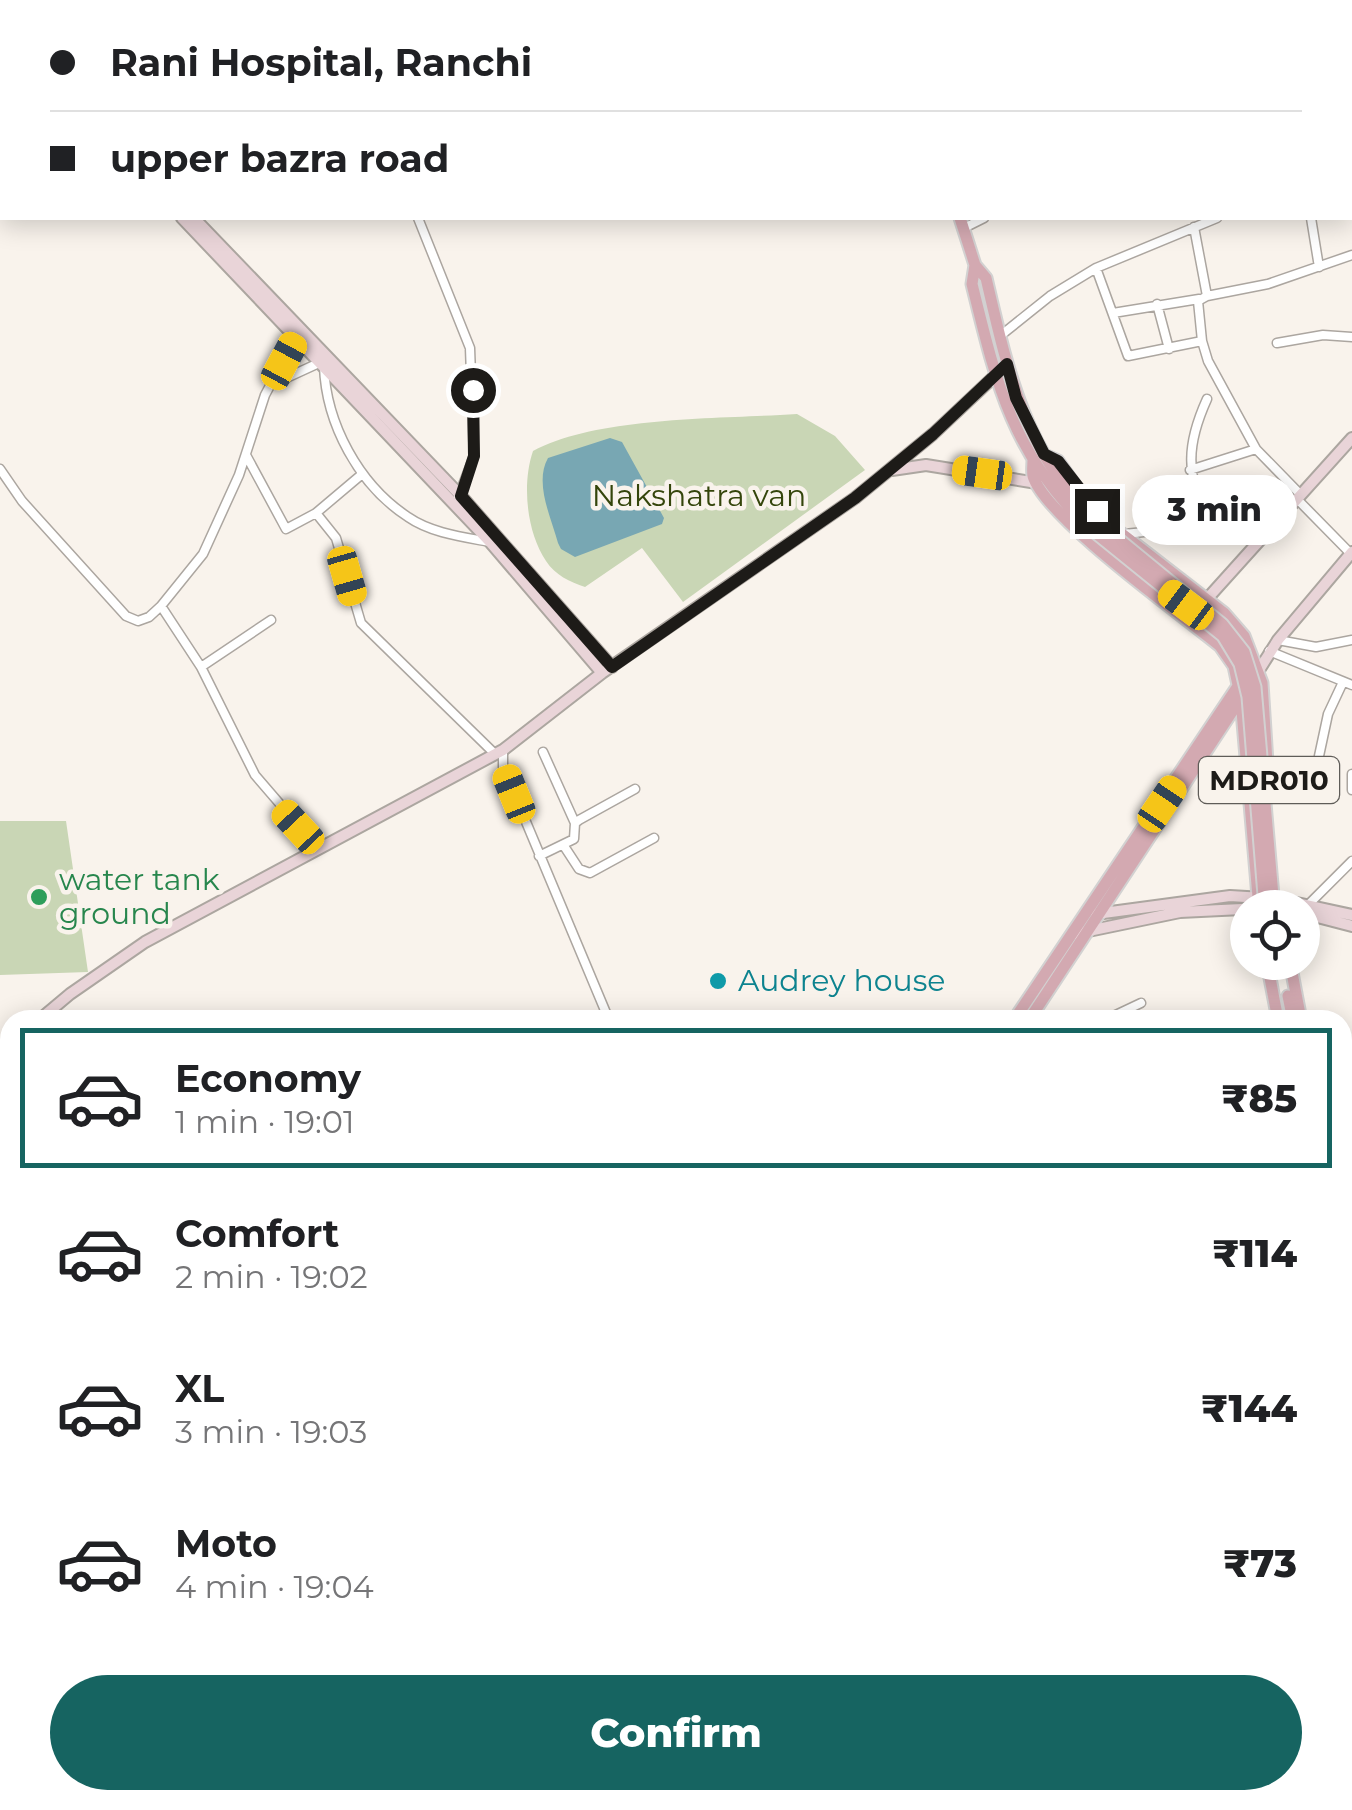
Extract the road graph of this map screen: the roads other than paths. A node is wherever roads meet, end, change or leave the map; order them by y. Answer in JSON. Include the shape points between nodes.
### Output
{"nodes":[{"id":1,"x":184,"y":220,"type":"edge"},
{"id":2,"x":196,"y":220,"type":"edge"},
{"id":3,"x":419,"y":220,"type":"edge"},
{"id":4,"x":1212,"y":220,"type":"edge"},
{"id":5,"x":1312,"y":220,"type":"edge"},
{"id":6,"x":962,"y":223,"type":"edge"},
{"id":7,"x":1194,"y":227,"type":"junction"},
{"id":8,"x":1352,"y":256,"type":"edge"},
{"id":9,"x":974,"y":266,"type":"junction"},
{"id":10,"x":1096,"y":268,"type":"junction"},
{"id":11,"x":1319,"y":268,"type":"junction"},
{"id":12,"x":1203,"y":297,"type":"junction"},
{"id":13,"x":1157,"y":304,"type":"junction"},
{"id":14,"x":1114,"y":313,"type":"junction"},
{"id":15,"x":299,"y":333,"type":"junction"},
{"id":16,"x":1000,"y":336,"type":"junction"},
{"id":17,"x":1352,"y":336,"type":"edge"},
{"id":18,"x":1202,"y":340,"type":"junction"},
{"id":19,"x":1277,"y":343,"type":"dead end"},
{"id":20,"x":1169,"y":349,"type":"junction"},
{"id":21,"x":322,"y":364,"type":"junction"},
{"id":22,"x":1007,"y":364,"type":"junction"},
{"id":23,"x":995,"y":375,"type":"junction"},
{"id":24,"x":271,"y":385,"type":"junction"},
{"id":25,"x":1207,"y":399,"type":"dead end"},
{"id":26,"x":1352,"y":438,"type":"edge"},
{"id":27,"x":1256,"y":449,"type":"junction"},
{"id":28,"x":246,"y":455,"type":"junction"},
{"id":29,"x":1038,"y":457,"type":"junction"},
{"id":30,"x":0,"y":470,"type":"edge"},
{"id":31,"x":1190,"y":470,"type":"junction"},
{"id":32,"x":886,"y":471,"type":"junction"},
{"id":33,"x":361,"y":475,"type":"junction"},
{"id":34,"x":1038,"y":483,"type":"junction"},
{"id":35,"x":1299,"y":497,"type":"junction"},
{"id":36,"x":457,"y":499,"type":"junction"},
{"id":37,"x":1288,"y":510,"type":"junction"},
{"id":38,"x":316,"y":513,"type":"junction"},
{"id":39,"x":1090,"y":523,"type":"junction"},
{"id":40,"x":1205,"y":526,"type":"junction"},
{"id":41,"x":1122,"y":534,"type":"junction"},
{"id":42,"x":490,"y":542,"type":"junction"},
{"id":43,"x":1351,"y":553,"type":"edge"},
{"id":44,"x":1207,"y":599,"type":"junction"},
{"id":45,"x":160,"y":606,"type":"junction"},
{"id":46,"x":271,"y":620,"type":"dead end"},
{"id":47,"x":1278,"y":640,"type":"junction"},
{"id":48,"x":1352,"y":640,"type":"edge"},
{"id":49,"x":1263,"y":659,"type":"junction"},
{"id":50,"x":201,"y":667,"type":"junction"},
{"id":51,"x":607,"y":670,"type":"junction"},
{"id":52,"x":1348,"y":683,"type":"edge"},
{"id":53,"x":1238,"y":685,"type":"junction"},
{"id":54,"x":1241,"y":699,"type":"junction"},
{"id":55,"x":499,"y":752,"type":"junction"},
{"id":56,"x":542,"y":752,"type":"dead end"},
{"id":57,"x":1319,"y":756,"type":"dead end"},
{"id":58,"x":1352,"y":774,"type":"edge"},
{"id":59,"x":635,"y":788,"type":"dead end"},
{"id":60,"x":1352,"y":790,"type":"edge"},
{"id":61,"x":575,"y":823,"type":"junction"},
{"id":62,"x":654,"y":838,"type":"dead end"},
{"id":63,"x":564,"y":846,"type":"junction"},
{"id":64,"x":317,"y":847,"type":"junction"},
{"id":65,"x":539,"y":856,"type":"junction"},
{"id":66,"x":1352,"y":861,"type":"edge"},
{"id":67,"x":1260,"y":890,"type":"edge"},
{"id":68,"x":1260,"y":890,"type":"edge"},
{"id":69,"x":1275,"y":890,"type":"edge"},
{"id":70,"x":1276,"y":890,"type":"edge"},
{"id":71,"x":1320,"y":894,"type":"edge"},
{"id":72,"x":1230,"y":899,"type":"edge"},
{"id":73,"x":1230,"y":908,"type":"edge"},
{"id":74,"x":1320,"y":911,"type":"edge"},
{"id":75,"x":1101,"y":914,"type":"junction"},
{"id":76,"x":1320,"y":914,"type":"edge"},
{"id":77,"x":1352,"y":915,"type":"edge"},
{"id":78,"x":1086,"y":916,"type":"junction"},
{"id":79,"x":1352,"y":926,"type":"edge"},
{"id":80,"x":1090,"y":930,"type":"junction"},
{"id":81,"x":1074,"y":934,"type":"junction"},
{"id":82,"x":1273,"y":980,"type":"edge"},
{"id":83,"x":1285,"y":980,"type":"edge"},
{"id":84,"x":1293,"y":980,"type":"edge"},
{"id":85,"x":1141,"y":1003,"type":"dead end"},
{"id":86,"x":51,"y":1010,"type":"edge"},
{"id":87,"x":605,"y":1010,"type":"edge"},
{"id":88,"x":1021,"y":1010,"type":"edge"},
{"id":89,"x":1035,"y":1010,"type":"edge"},
{"id":90,"x":1126,"y":1010,"type":"edge"},
{"id":91,"x":1279,"y":1010,"type":"edge"},
{"id":92,"x":1290,"y":1010,"type":"edge"},
{"id":93,"x":1299,"y":1010,"type":"edge"}],
"edges":[{"from":1,"to":15,"type":"street"},
{"from":2,"to":15,"type":"street"},
{"from":3,"to":36,"type":"street","via":[[470,348],[474,456]]},
{"from":4,"to":7,"type":"street"},
{"from":5,"to":11,"type":"street"},
{"from":6,"to":9,"type":"main road"},
{"from":7,"to":10,"type":"street"},
{"from":7,"to":12,"type":"street"},
{"from":8,"to":11,"type":"street"},
{"from":9,"to":16,"type":"main road","via":[[986,278]]},
{"from":9,"to":23,"type":"main road","via":[[972,284]]},
{"from":10,"to":14,"type":"street"},
{"from":10,"to":16,"type":"street"},
{"from":11,"to":12,"type":"street"},
{"from":12,"to":13,"type":"street"},
{"from":12,"to":18,"type":"street"},
{"from":13,"to":14,"type":"street"},
{"from":13,"to":20,"type":"street"},
{"from":14,"to":20,"type":"street","via":[[1128,356]]},
{"from":15,"to":21,"type":"street"},
{"from":15,"to":24,"type":"street"},
{"from":15,"to":36,"type":"street"},
{"from":16,"to":22,"type":"main road"},
{"from":17,"to":19,"type":"street"},
{"from":18,"to":20,"type":"street"},
{"from":18,"to":27,"type":"street"},
{"from":21,"to":24,"type":"street"},
{"from":21,"to":33,"type":"street","via":[[343,440]]},
{"from":21,"to":36,"type":"street"},
{"from":22,"to":23,"type":"street"},
{"from":22,"to":29,"type":"main road"},
{"from":23,"to":29,"type":"main road","via":[[1004,403]]},
{"from":23,"to":32,"type":"street"},
{"from":24,"to":28,"type":"street"},
{"from":25,"to":31,"type":"street"},
{"from":26,"to":35,"type":"street"},
{"from":27,"to":31,"type":"street"},
{"from":27,"to":35,"type":"street"},
{"from":28,"to":38,"type":"street","via":[[286,529]]},
{"from":28,"to":45,"type":"street","via":[[203,554]]},
{"from":29,"to":34,"type":"main road","number":"MDR010","via":[[1032,475]]},
{"from":29,"to":39,"type":"main road"},
{"from":29,"to":41,"type":"main road","number":"MDR010","via":[[1058,461]]},
{"from":30,"to":45,"type":"street","via":[[126,616],[138,621]]},
{"from":31,"to":40,"type":"street"},
{"from":32,"to":34,"type":"street","via":[[926,465]]},
{"from":32,"to":51,"type":"street"},
{"from":33,"to":38,"type":"street"},
{"from":33,"to":42,"type":"street","via":[[410,519]]},
{"from":34,"to":53,"type":"main road","number":"MDR010","via":[[1100,550],[1220,646]]},
{"from":35,"to":37,"type":"street"},
{"from":35,"to":43,"type":"street"},
{"from":36,"to":42,"type":"street"},
{"from":36,"to":51,"type":"street"},
{"from":37,"to":40,"type":"street"},
{"from":37,"to":44,"type":"street"},
{"from":38,"to":55,"type":"street","via":[[336,538],[361,623]]},
{"from":39,"to":67,"type":"main road","bridge":true,"via":[[1224,636],[1237,656],[1248,697]]},
{"from":39,"to":69,"type":"main road","bridge":true,"via":[[1222,624],[1244,652],[1255,687]]},
{"from":40,"to":41,"type":"street"},
{"from":41,"to":44,"type":"main road","number":"MDR010"},
{"from":42,"to":51,"type":"street"},
{"from":43,"to":47,"type":"street"},
{"from":44,"to":49,"type":"main road","number":"MDR010"},
{"from":45,"to":50,"type":"street"},
{"from":46,"to":50,"type":"street"},
{"from":47,"to":48,"type":"street","via":[[1316,647]]},
{"from":47,"to":49,"type":"street"},
{"from":49,"to":52,"type":"street"},
{"from":49,"to":53,"type":"main road"},
{"from":49,"to":54,"type":"main road"},
{"from":49,"to":70,"type":"main road","number":"MDR010"},
{"from":50,"to":64,"type":"street","via":[[255,775]]},
{"from":51,"to":55,"type":"street"},
{"from":52,"to":57,"type":"street","via":[[1328,714]]},
{"from":53,"to":54,"type":"main road","number":"MDR010"},
{"from":53,"to":78,"type":"main road"},
{"from":54,"to":68,"type":"main road","number":"MDR010"},
{"from":54,"to":75,"type":"main road"},
{"from":55,"to":64,"type":"street"},
{"from":55,"to":65,"type":"street"},
{"from":56,"to":61,"type":"street"},
{"from":58,"to":60,"type":"street"},
{"from":59,"to":61,"type":"street"},
{"from":61,"to":63,"type":"street","via":[[574,839]]},
{"from":62,"to":63,"type":"street","via":[[590,873],[579,870]]},
{"from":63,"to":65,"type":"street"},
{"from":64,"to":86,"type":"street","via":[[144,942]]},
{"from":65,"to":87,"type":"street"},
{"from":66,"to":71,"type":"street"},
{"from":72,"to":75,"type":"street"},
{"from":73,"to":80,"type":"street"},
{"from":74,"to":77,"type":"street"},
{"from":75,"to":78,"type":"street"},
{"from":75,"to":80,"type":"main road"},
{"from":76,"to":79,"type":"street"},
{"from":78,"to":81,"type":"main road"},
{"from":80,"to":81,"type":"street"},
{"from":80,"to":89,"type":"main road"},
{"from":81,"to":88,"type":"main road"},
{"from":82,"to":91,"type":"main road"},
{"from":83,"to":92,"type":"main road"},
{"from":84,"to":93,"type":"main road"},
{"from":85,"to":90,"type":"street"}]}
